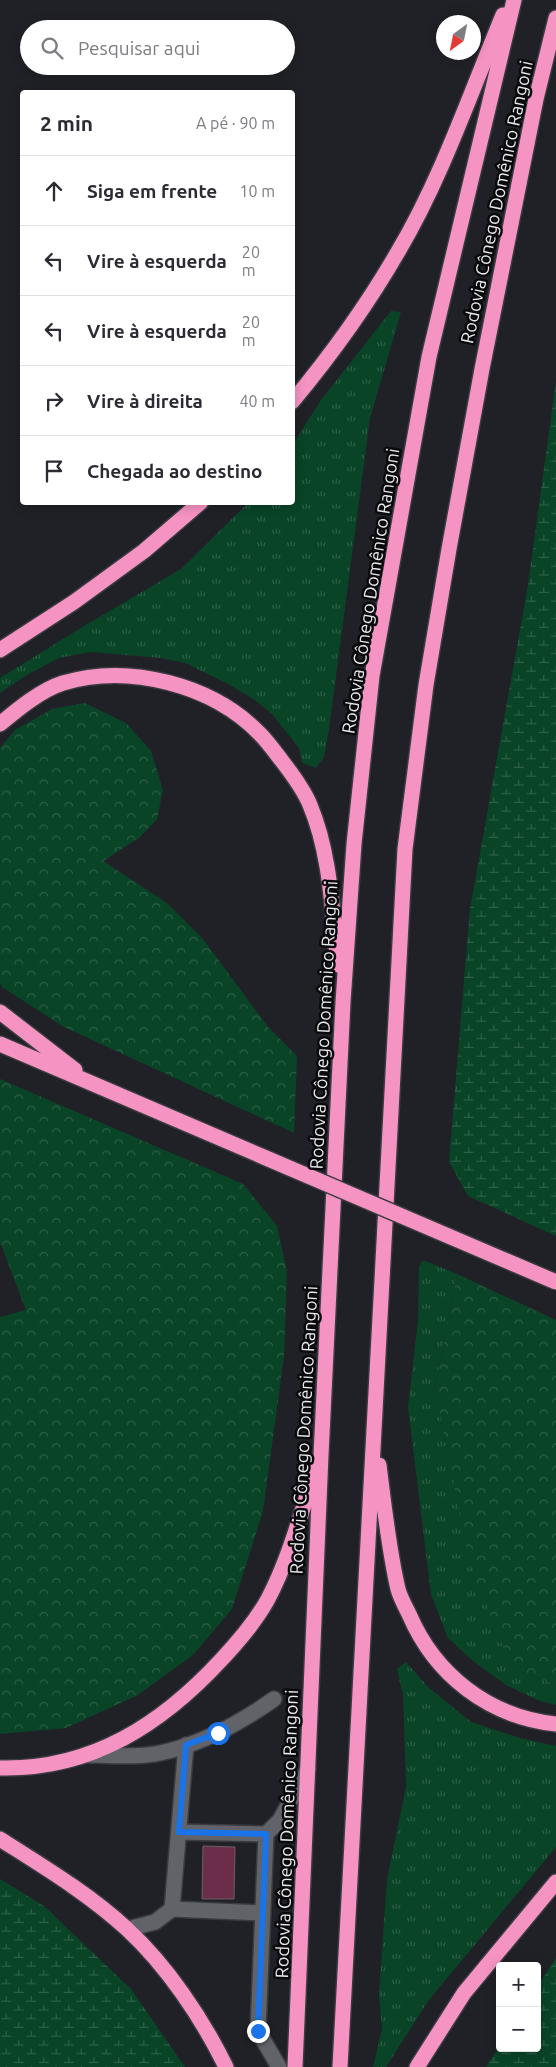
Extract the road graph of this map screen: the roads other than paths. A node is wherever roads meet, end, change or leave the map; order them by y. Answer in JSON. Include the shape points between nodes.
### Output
{"nodes":[{"id":1,"x":509,"y":0,"type":"edge"},
{"id":2,"x":514,"y":0,"type":"edge"},
{"id":3,"x":556,"y":18,"type":"edge"},
{"id":4,"x":295,"y":398,"type":"edge"},
{"id":5,"x":198,"y":505,"type":"edge"},
{"id":6,"x":0,"y":650,"type":"edge"},
{"id":7,"x":0,"y":724,"type":"edge"},
{"id":8,"x":343,"y":1002,"type":"junction"},
{"id":9,"x":0,"y":1012,"type":"edge"},
{"id":10,"x":0,"y":1044,"type":"edge"},
{"id":11,"x":94,"y":1084,"type":"junction"},
{"id":12,"x":556,"y":1282,"type":"edge"},
{"id":13,"x":374,"y":1426,"type":"junction"},
{"id":14,"x":321,"y":1455,"type":"junction"},
{"id":15,"x":274,"y":1699,"type":"dead end"},
{"id":16,"x":556,"y":1724,"type":"edge"},
{"id":17,"x":186,"y":1745,"type":"junction"},
{"id":18,"x":87,"y":1755,"type":"junction"},
{"id":19,"x":0,"y":1768,"type":"edge"},
{"id":20,"x":309,"y":1768,"type":"junction"},
{"id":21,"x":179,"y":1832,"type":"junction"},
{"id":22,"x":266,"y":1834,"type":"junction"},
{"id":23,"x":0,"y":1839,"type":"edge"},
{"id":24,"x":556,"y":1882,"type":"edge"},
{"id":25,"x":172,"y":1909,"type":"junction"},
{"id":26,"x":263,"y":1913,"type":"junction"},
{"id":27,"x":128,"y":1930,"type":"junction"},
{"id":28,"x":226,"y":2067,"type":"edge"},
{"id":29,"x":279,"y":2067,"type":"edge"},
{"id":30,"x":295,"y":2067,"type":"edge"},
{"id":31,"x":340,"y":2067,"type":"edge"},
{"id":32,"x":417,"y":2067,"type":"edge"}],
"edges":[{"from":1,"to":4,"type":"highway","via":[[432,184],[400,249],[364,306]]},
{"from":2,"to":8,"type":"highway","name":"Rodovia Cônego Domênico Rangoni","via":[[429,357],[374,666],[354,844]]},
{"from":3,"to":13,"type":"highway","name":"Rodovia Cônego Domênico Rangoni","via":[[536,100],[482,369],[449,549],[414,771],[406,849]]},
{"from":5,"to":6,"type":"highway","via":[[144,551]]},
{"from":7,"to":8,"type":"highway","via":[[23,705],[62,683],[113,675],[152,679],[190,690],[228,708],[260,734],[290,770],[310,804],[325,854]]},
{"from":8,"to":14,"type":"highway","name":"Rodovia Cônego Domênico Rangoni"},
{"from":9,"to":11,"type":"highway"},
{"from":10,"to":11,"type":"highway"},
{"from":11,"to":12,"type":"highway","bridge":true},
{"from":13,"to":16,"type":"highway","via":[[399,1590],[415,1628],[435,1660],[466,1688],[499,1710],[536,1722]]},
{"from":13,"to":31,"type":"highway","name":"Rodovia Cônego Domênico Rangoni"},
{"from":14,"to":18,"type":"highway","via":[[282,1569],[267,1600],[235,1645],[199,1684],[156,1720]]},
{"from":14,"to":20,"type":"highway","name":"Rodovia Cônego Domênico Rangoni"},
{"from":15,"to":17,"type":"lane","via":[[244,1720]]},
{"from":17,"to":18,"type":"lane","via":[[159,1753]]},
{"from":17,"to":21,"type":"lane"},
{"from":18,"to":19,"type":"highway","via":[[50,1764]]},
{"from":20,"to":22,"type":"lane","via":[[280,1820]]},
{"from":20,"to":30,"type":"highway","name":"Rodovia Cônego Domênico Rangoni"},
{"from":21,"to":22,"type":"lane"},
{"from":21,"to":25,"type":"lane"},
{"from":22,"to":26,"type":"lane"},
{"from":23,"to":27,"type":"highway","via":[[72,1886]]},
{"from":24,"to":32,"type":"highway","via":[[464,1993]]},
{"from":25,"to":26,"type":"lane"},
{"from":25,"to":27,"type":"lane","via":[[154,1922]]},
{"from":26,"to":29,"type":"lane","via":[[258,2031]]},
{"from":27,"to":28,"type":"highway","via":[[161,1966],[189,2005]]}]}
